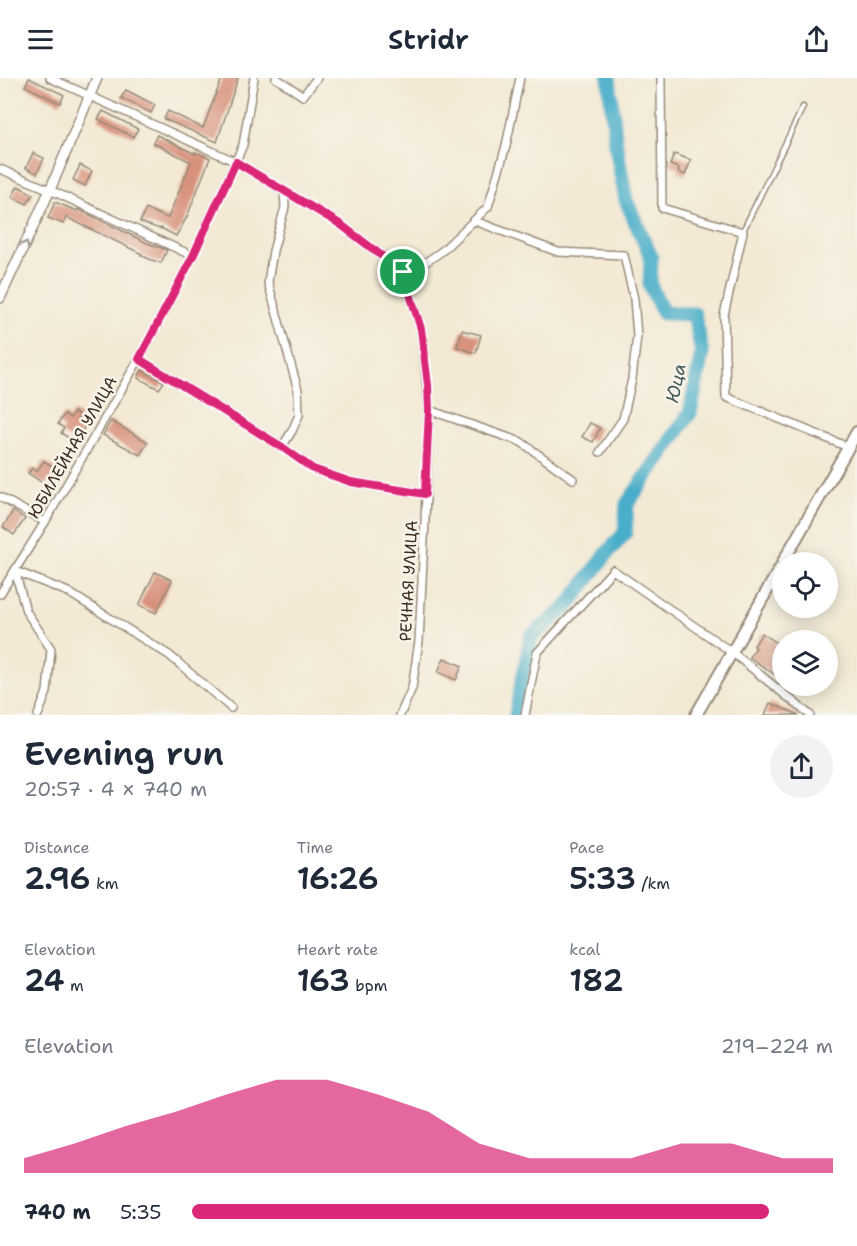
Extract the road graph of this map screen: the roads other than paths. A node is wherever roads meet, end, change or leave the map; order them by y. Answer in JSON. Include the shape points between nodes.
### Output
{"nodes":[{"id":1,"x":51,"y":78,"type":"edge"},
{"id":2,"x":97,"y":78,"type":"edge"},
{"id":3,"x":254,"y":78,"type":"edge"},
{"id":4,"x":276,"y":78,"type":"edge"},
{"id":5,"x":317,"y":78,"type":"edge"},
{"id":6,"x":520,"y":78,"type":"edge"},
{"id":7,"x":661,"y":78,"type":"edge"},
{"id":8,"x":89,"y":97,"type":"junction"},
{"id":9,"x":803,"y":106,"type":"dead end"},
{"id":10,"x":236,"y":162,"type":"junction"},
{"id":11,"x":0,"y":169,"type":"edge"},
{"id":12,"x":50,"y":190,"type":"junction"},
{"id":13,"x":284,"y":191,"type":"junction"},
{"id":14,"x":475,"y":221,"type":"junction"},
{"id":15,"x":743,"y":232,"type":"junction"},
{"id":16,"x":193,"y":256,"type":"junction"},
{"id":17,"x":403,"y":272,"type":"junction"},
{"id":18,"x":0,"y":298,"type":"edge"},
{"id":19,"x":139,"y":359,"type":"junction"},
{"id":20,"x":429,"y":410,"type":"junction"},
{"id":21,"x":857,"y":432,"type":"edge"},
{"id":22,"x":282,"y":447,"type":"junction"},
{"id":23,"x":848,"y":447,"type":"junction"},
{"id":24,"x":600,"y":452,"type":"dead end"},
{"id":25,"x":573,"y":478,"type":"dead end"},
{"id":26,"x":425,"y":494,"type":"junction"},
{"id":27,"x":0,"y":497,"type":"edge"},
{"id":28,"x":45,"y":522,"type":"junction"},
{"id":29,"x":789,"y":552,"type":"edge"},
{"id":30,"x":15,"y":571,"type":"junction"},
{"id":31,"x":772,"y":582,"type":"edge"},
{"id":32,"x":0,"y":594,"type":"edge"},
{"id":33,"x":732,"y":653,"type":"junction"},
{"id":34,"x":231,"y":708,"type":"dead end"},
{"id":35,"x":38,"y":715,"type":"edge"},
{"id":36,"x":400,"y":715,"type":"edge"},
{"id":37,"x":525,"y":715,"type":"edge"},
{"id":38,"x":696,"y":715,"type":"edge"},
{"id":39,"x":810,"y":715,"type":"edge"}],
"edges":[{"from":1,"to":8,"type":"street"},
{"from":2,"to":8,"type":"street"},
{"from":3,"to":10,"type":"street","name":"ЮБИЛЕЙНАЯ УЛИЦА","via":[[243,145]]},
{"from":4,"to":5,"type":"street","via":[[303,96]]},
{"from":6,"to":14,"type":"street","via":[[488,207]]},
{"from":7,"to":15,"type":"street","via":[[662,208]]},
{"from":8,"to":10,"type":"street"},
{"from":8,"to":12,"type":"street"},
{"from":9,"to":15,"type":"lane"},
{"from":10,"to":13,"type":"street"},
{"from":10,"to":16,"type":"street","name":"ЮБИЛЕЙНАЯ УЛИЦА"},
{"from":11,"to":12,"type":"street"},
{"from":12,"to":16,"type":"street"},
{"from":18,"to":12,"type":"street","one_way":true},
{"from":13,"to":17,"type":"street","via":[[340,224]]},
{"from":13,"to":22,"type":"street","via":[[285,207],[268,282],[298,390],[299,415]]},
{"from":14,"to":17,"type":"street","via":[[442,251],[416,269]]},
{"from":14,"to":24,"type":"street","via":[[558,252],[624,255],[637,336],[632,379],[623,419]]},
{"from":15,"to":23,"type":"street","via":[[724,315],[726,397]]},
{"from":16,"to":19,"type":"street","name":"ЮБИЛЕЙНАЯ УЛИЦА"},
{"from":17,"to":20,"type":"street","name":"РЕЧНАЯ УЛИЦА","via":[[421,329]]},
{"from":19,"to":22,"type":"street"},
{"from":19,"to":28,"type":"street","name":"ЮБИЛЕЙНАЯ УЛИЦА"},
{"from":20,"to":25,"type":"street","via":[[521,442]]},
{"from":20,"to":26,"type":"street","name":"РЕЧНАЯ УЛИЦА"},
{"from":21,"to":23,"type":"main road"},
{"from":22,"to":26,"type":"street","via":[[313,469],[351,482]]},
{"from":23,"to":29,"type":"main road"},
{"from":26,"to":36,"type":"street","name":"РЕЧНАЯ УЛИЦА","via":[[419,641],[412,688]]},
{"from":27,"to":28,"type":"street"},
{"from":28,"to":30,"type":"street","name":"ЮБИЛЕЙНАЯ УЛИЦА"},
{"from":30,"to":32,"type":"street","name":"ЮБИЛЕЙНАЯ УЛИЦА"},
{"from":30,"to":34,"type":"street","via":[[68,592],[160,650]]},
{"from":30,"to":35,"type":"street","via":[[26,611],[51,649],[47,692]]},
{"from":31,"to":33,"type":"main road"},
{"from":33,"to":37,"type":"street","via":[[613,570],[537,653]]},
{"from":33,"to":38,"type":"main road"},
{"from":33,"to":39,"type":"street"}]}
